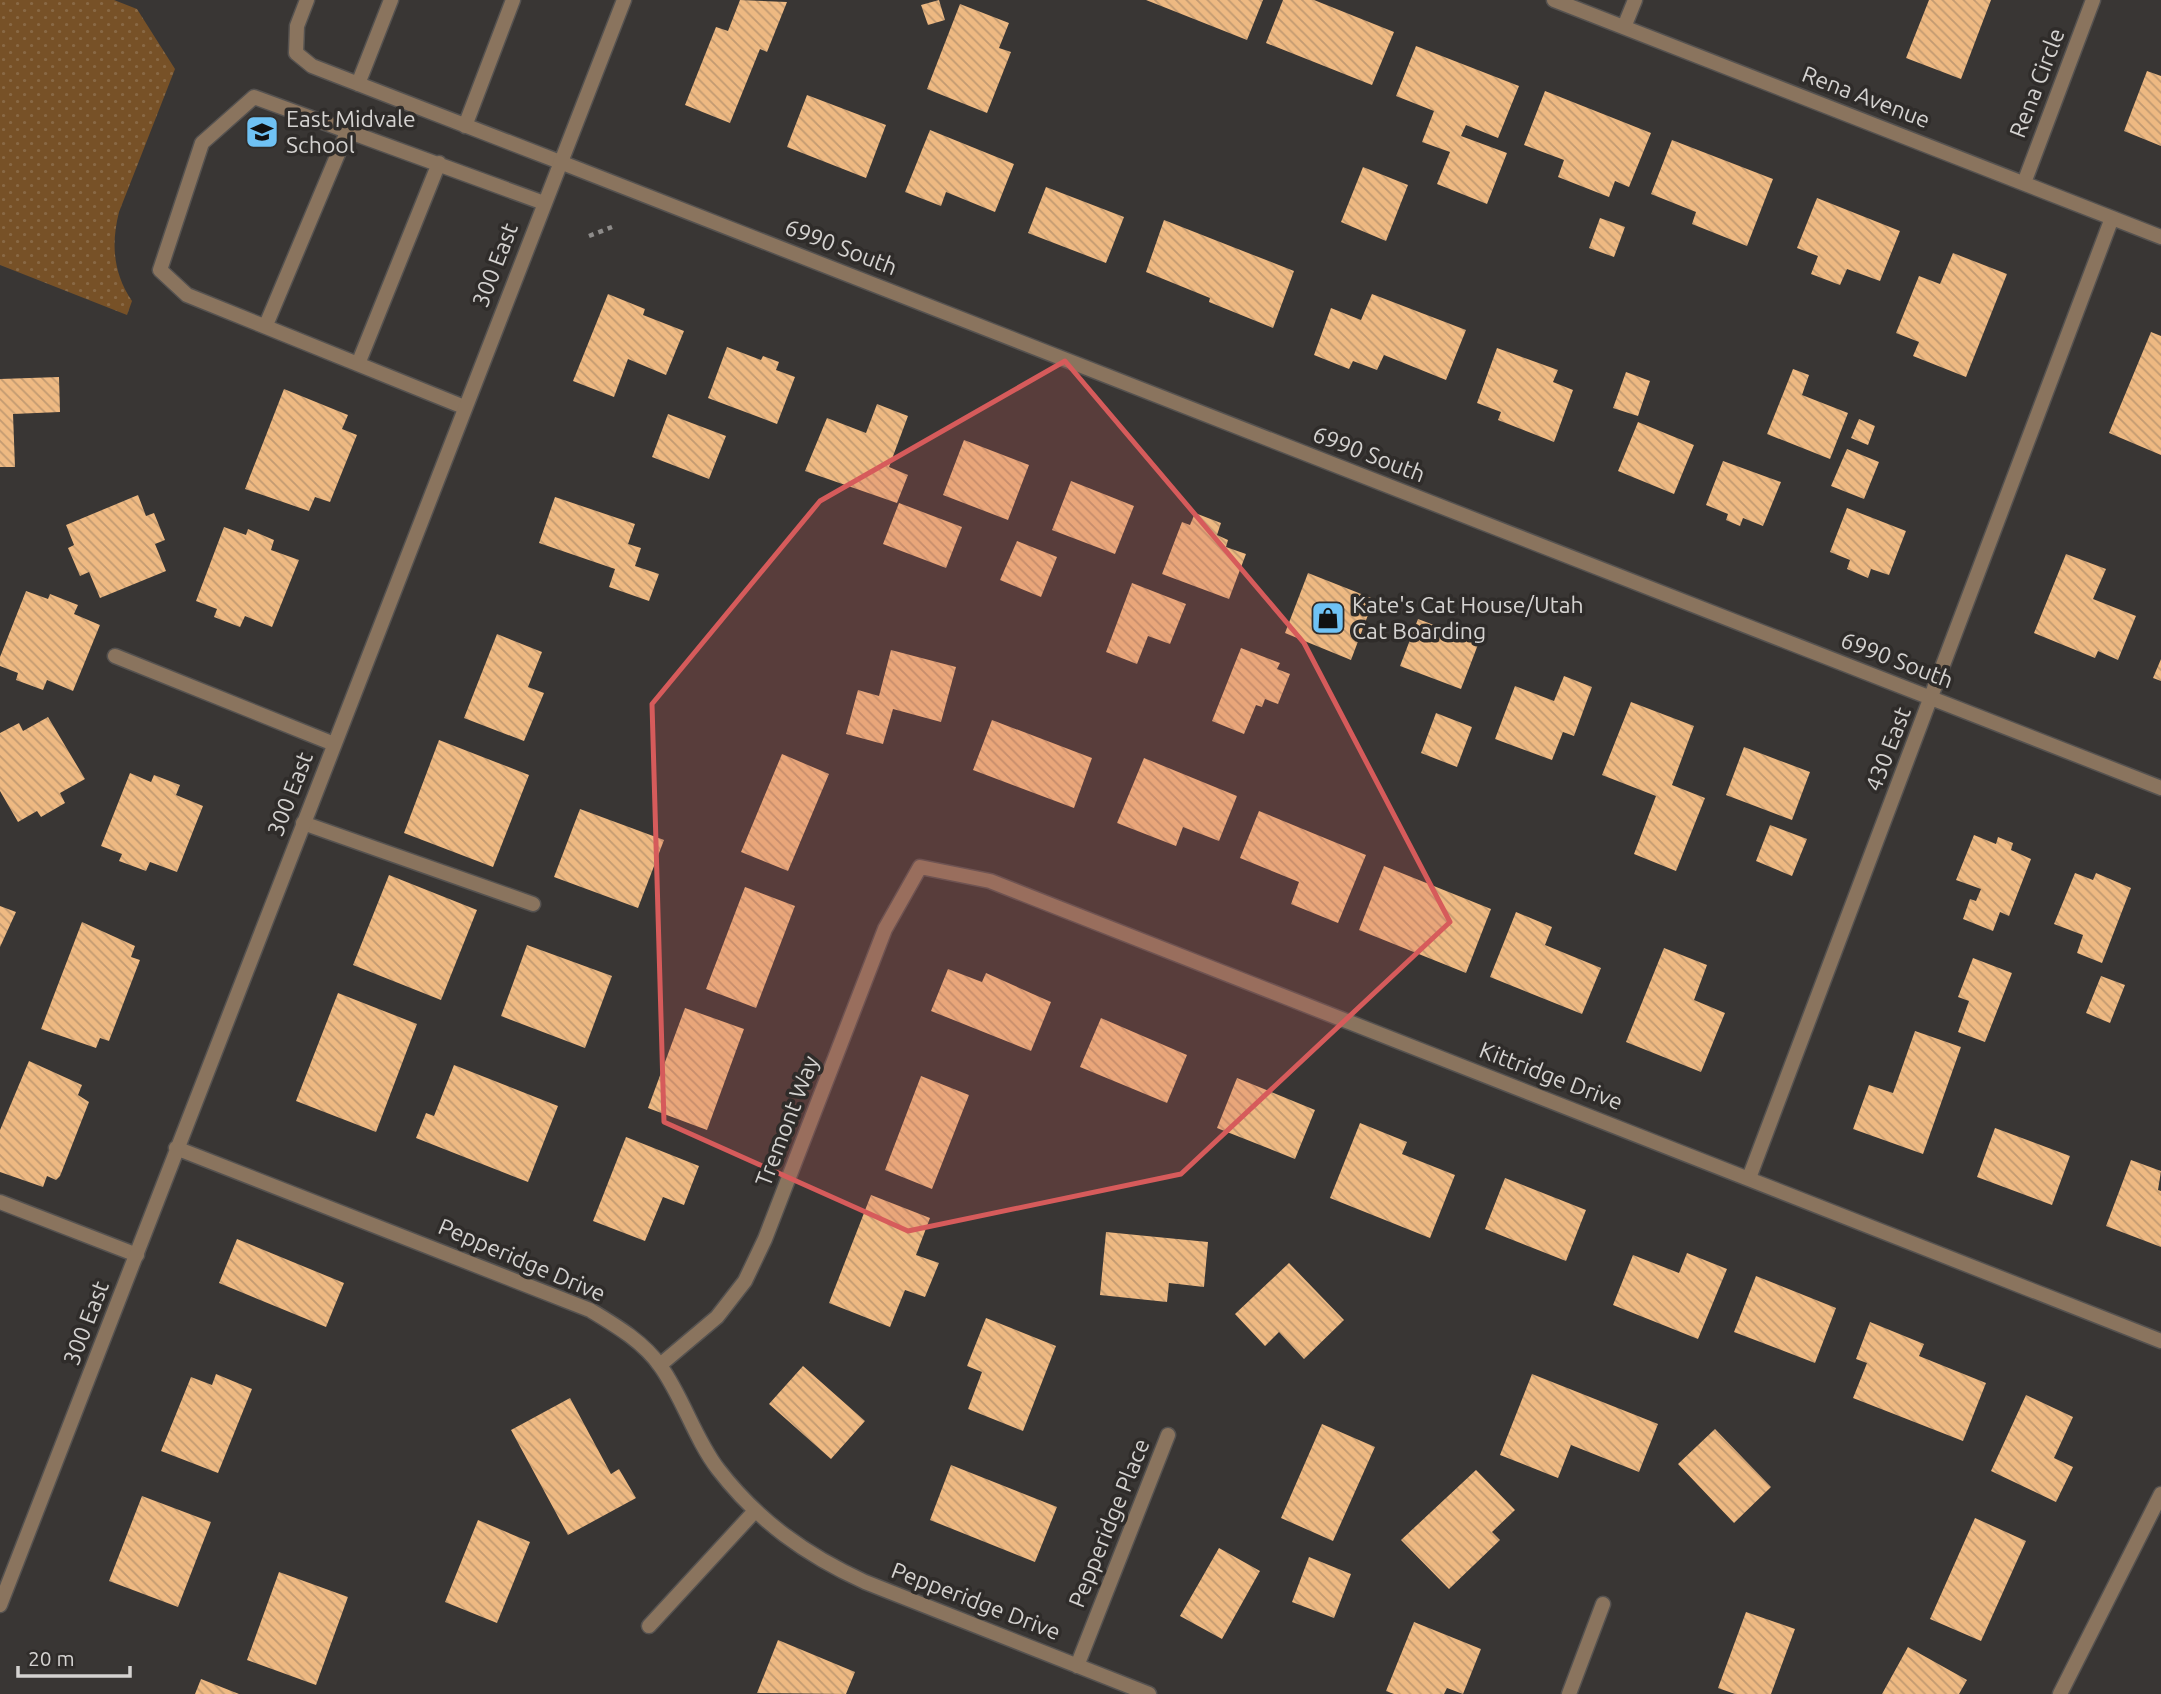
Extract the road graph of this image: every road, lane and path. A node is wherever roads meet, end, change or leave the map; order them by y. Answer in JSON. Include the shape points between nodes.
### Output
{"nodes":[{"id":1,"x":307,"y":0,"type":"edge"},
{"id":2,"x":391,"y":0,"type":"edge"},
{"id":3,"x":513,"y":0,"type":"edge"},
{"id":4,"x":624,"y":0,"type":"edge"},
{"id":5,"x":1554,"y":0,"type":"edge"},
{"id":6,"x":1635,"y":0,"type":"edge"},
{"id":7,"x":2093,"y":0,"type":"edge"},
{"id":8,"x":1625,"y":27,"type":"junction"},
{"id":9,"x":358,"y":84,"type":"junction"},
{"id":10,"x":465,"y":126,"type":"junction"},
{"id":11,"x":348,"y":130,"type":"junction"},
{"id":12,"x":560,"y":162,"type":"junction"},
{"id":13,"x":439,"y":163,"type":"junction"},
{"id":14,"x":2024,"y":183,"type":"junction"},
{"id":15,"x":544,"y":203,"type":"junction"},
{"id":16,"x":2112,"y":218,"type":"junction"},
{"id":17,"x":612,"y":227,"type":"dead end"},
{"id":18,"x":589,"y":236,"type":"dead end"},
{"id":19,"x":2161,"y":237,"type":"edge"},
{"id":20,"x":266,"y":325,"type":"junction"},
{"id":21,"x":358,"y":364,"type":"junction"},
{"id":22,"x":464,"y":407,"type":"junction"},
{"id":23,"x":115,"y":656,"type":"dead end"},
{"id":24,"x":1932,"y":699,"type":"junction"},
{"id":25,"x":334,"y":744,"type":"junction"},
{"id":26,"x":2161,"y":788,"type":"edge"},
{"id":27,"x":303,"y":823,"type":"junction"},
{"id":28,"x":920,"y":867,"type":"joint"},
{"id":29,"x":533,"y":904,"type":"dead end"},
{"id":30,"x":176,"y":1148,"type":"junction"},
{"id":31,"x":1749,"y":1178,"type":"junction"},
{"id":32,"x":0,"y":1202,"type":"edge"},
{"id":33,"x":137,"y":1255,"type":"junction"},
{"id":34,"x":2161,"y":1341,"type":"edge"},
{"id":35,"x":660,"y":1365,"type":"junction"},
{"id":36,"x":1168,"y":1435,"type":"dead end"},
{"id":37,"x":2161,"y":1494,"type":"edge"},
{"id":38,"x":754,"y":1512,"type":"junction"},
{"id":39,"x":1603,"y":1604,"type":"dead end"},
{"id":40,"x":0,"y":1605,"type":"edge"},
{"id":41,"x":649,"y":1626,"type":"dead end"},
{"id":42,"x":1077,"y":1665,"type":"junction"},
{"id":43,"x":1116,"y":1688,"type":"edge"},
{"id":44,"x":1149,"y":1694,"type":"edge"},
{"id":45,"x":1569,"y":1694,"type":"edge"},
{"id":46,"x":2060,"y":1694,"type":"edge"}],
"edges":[{"from":1,"to":9,"type":"street","name":"6990 South","via":[[297,26],[296,53],[312,66]]},
{"from":2,"to":9,"type":"street"},
{"from":3,"to":10,"type":"street"},
{"from":4,"to":12,"type":"street","name":"300 East"},
{"from":5,"to":8,"type":"street","name":"Rena Avenue"},
{"from":6,"to":8,"type":"street"},
{"from":7,"to":14,"type":"street","name":"Rena Circle"},
{"from":8,"to":14,"type":"street","name":"Rena Avenue"},
{"from":9,"to":10,"type":"street","name":"6990 South"},
{"from":10,"to":12,"type":"street","name":"6990 South"},
{"from":11,"to":13,"type":"street"},
{"from":11,"to":20,"type":"street"},
{"from":11,"to":20,"type":"street","via":[[254,97],[202,143],[160,270],[187,295]]},
{"from":12,"to":15,"type":"street","name":"300 East"},
{"from":12,"to":24,"type":"street","name":"6990 South"},
{"from":13,"to":15,"type":"street"},
{"from":13,"to":21,"type":"street"},
{"from":14,"to":16,"type":"street","name":"Rena Avenue"},
{"from":15,"to":22,"type":"street","name":"300 East"},
{"from":16,"to":19,"type":"street","name":"Rena Avenue"},
{"from":16,"to":24,"type":"street","name":"430 East"},
{"from":17,"to":18,"type":"path"},
{"from":20,"to":21,"type":"street"},
{"from":21,"to":22,"type":"street"},
{"from":22,"to":25,"type":"street","name":"300 East"},
{"from":23,"to":25,"type":"street"},
{"from":24,"to":26,"type":"street","name":"6990 South"},
{"from":24,"to":31,"type":"street","name":"430 East"},
{"from":25,"to":27,"type":"street","name":"300 East"},
{"from":27,"to":29,"type":"street"},
{"from":27,"to":30,"type":"street","name":"300 East"},
{"from":28,"to":31,"type":"street","name":"Kittridge Drive","via":[[990,881]]},
{"from":28,"to":35,"type":"street","name":"Tremont Way","via":[[885,929],[745,1281],[717,1317]]},
{"from":30,"to":33,"type":"street","name":"300 East"},
{"from":30,"to":35,"type":"street","name":"Pepperidge Drive","via":[[590,1310],[628,1334]]},
{"from":31,"to":34,"type":"street","name":"Kittridge Drive"},
{"from":32,"to":33,"type":"street"},
{"from":33,"to":40,"type":"street","name":"300 East"},
{"from":35,"to":38,"type":"street","name":"Pepperidge Drive","via":[[716,1467]]},
{"from":36,"to":42,"type":"street","name":"Pepperidge Place"},
{"from":37,"to":46,"type":"street"},
{"from":38,"to":41,"type":"street"},
{"from":38,"to":42,"type":"street","name":"Pepperidge Drive","via":[[790,1542],[831,1566]]},
{"from":39,"to":45,"type":"street"},
{"from":42,"to":43,"type":"street","name":"Pepperidge Drive"},
{"from":43,"to":44,"type":"street","name":"Pepperidge Drive"}]}
